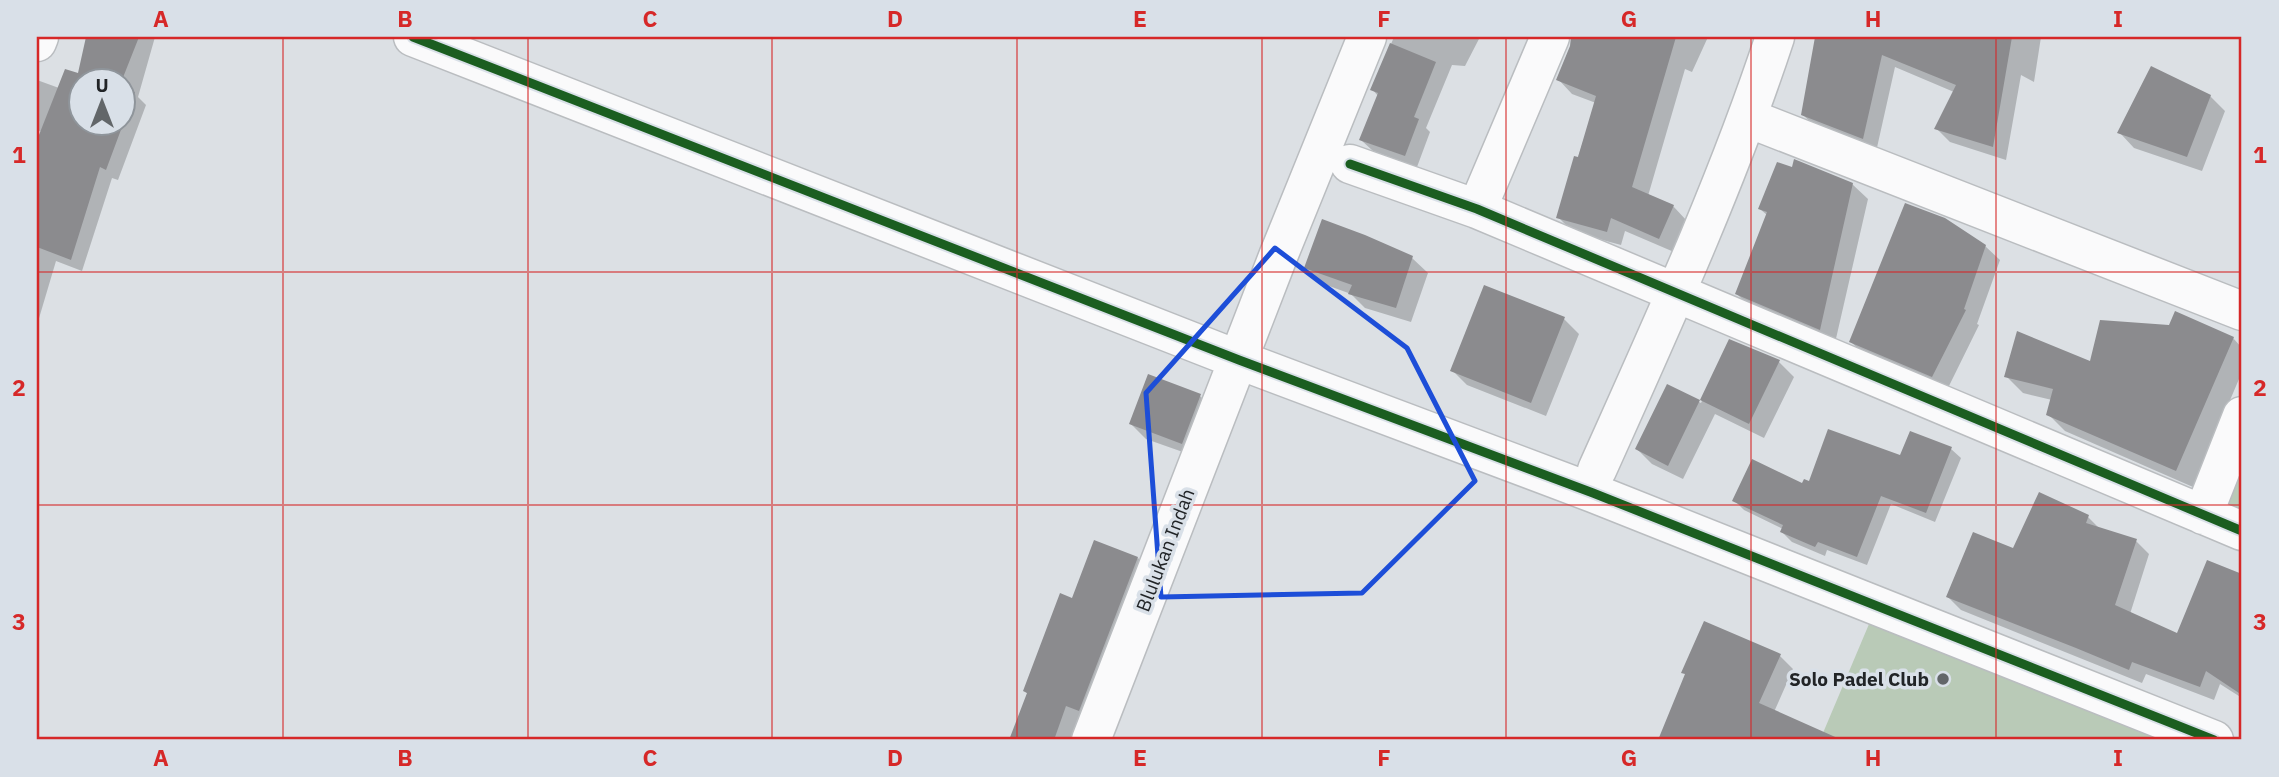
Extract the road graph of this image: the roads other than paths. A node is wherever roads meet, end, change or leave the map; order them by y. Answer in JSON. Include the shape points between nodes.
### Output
{"nodes":[{"id":1,"x":39,"y":37,"type":"edge"},
{"id":2,"x":413,"y":37,"type":"edge"},
{"id":3,"x":1367,"y":37,"type":"edge"},
{"id":4,"x":1550,"y":37,"type":"edge"},
{"id":5,"x":1774,"y":37,"type":"edge"},
{"id":6,"x":37,"y":42,"type":"edge"},
{"id":7,"x":1748,"y":118,"type":"junction"},
{"id":8,"x":1350,"y":164,"type":"dead end"},
{"id":9,"x":1477,"y":209,"type":"junction"},
{"id":10,"x":1676,"y":294,"type":"junction"},
{"id":11,"x":2242,"y":311,"type":"edge"},
{"id":12,"x":1239,"y":360,"type":"junction"},
{"id":13,"x":2242,"y":416,"type":"edge"},
{"id":14,"x":1597,"y":470,"type":"dead end"},
{"id":15,"x":2203,"y":515,"type":"junction"},
{"id":16,"x":2242,"y":531,"type":"edge"},
{"id":17,"x":1091,"y":740,"type":"edge"},
{"id":18,"x":2214,"y":740,"type":"edge"}],
"edges":[{"from":1,"to":6,"type":"street"},
{"from":2,"to":12,"type":"street"},
{"from":3,"to":12,"type":"street","name":"Blulukan Indah"},
{"from":4,"to":9,"type":"street"},
{"from":5,"to":7,"type":"street"},
{"from":7,"to":10,"type":"street"},
{"from":7,"to":11,"type":"street"},
{"from":8,"to":9,"type":"street"},
{"from":9,"to":10,"type":"street"},
{"from":10,"to":14,"type":"street"},
{"from":10,"to":15,"type":"street"},
{"from":12,"to":17,"type":"street","name":"Blulukan Indah"},
{"from":12,"to":18,"type":"street","via":[[1593,493]]},
{"from":13,"to":15,"type":"street"},
{"from":15,"to":16,"type":"street"}]}
